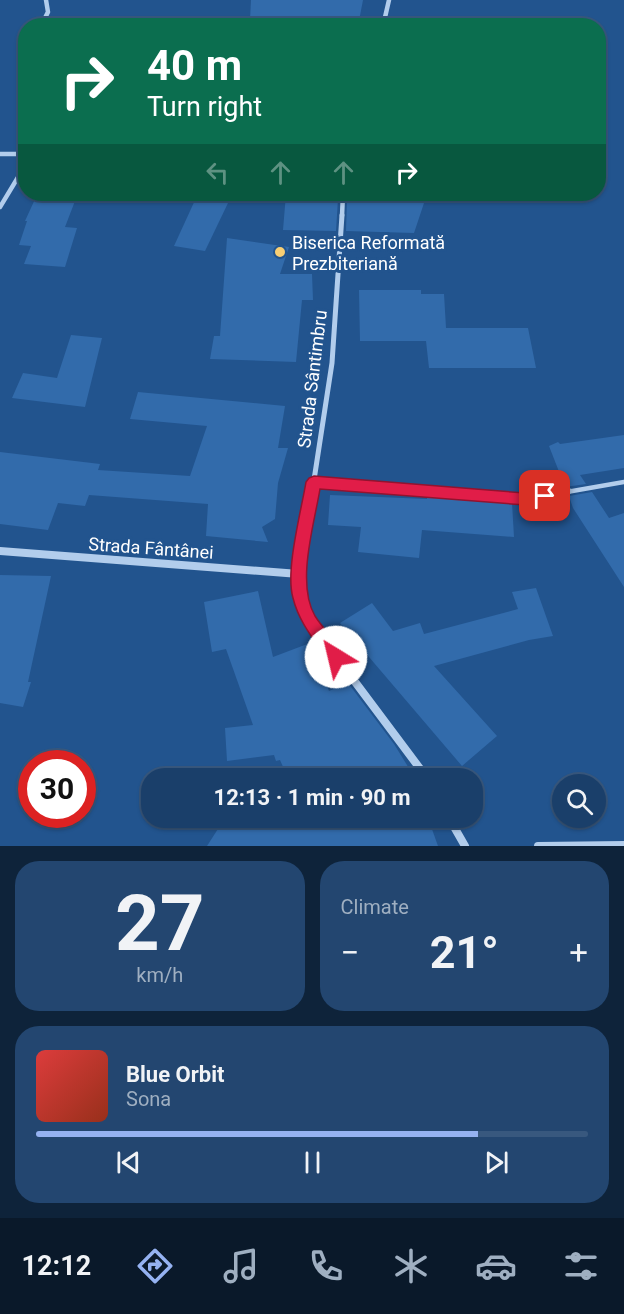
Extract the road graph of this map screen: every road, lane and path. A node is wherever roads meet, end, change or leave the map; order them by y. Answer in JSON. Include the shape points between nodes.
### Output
{"nodes":[{"id":1,"x":46,"y":0,"type":"edge"},
{"id":2,"x":388,"y":0,"type":"edge"},
{"id":3,"x":45,"y":18,"type":"edge"},
{"id":4,"x":385,"y":18,"type":"edge"},
{"id":5,"x":0,"y":154,"type":"edge"},
{"id":6,"x":18,"y":154,"type":"edge"},
{"id":7,"x":18,"y":177,"type":"edge"},
{"id":8,"x":343,"y":201,"type":"edge"},
{"id":9,"x":0,"y":207,"type":"edge"},
{"id":10,"x":314,"y":482,"type":"junction"},
{"id":11,"x":624,"y":482,"type":"edge"},
{"id":12,"x":0,"y":551,"type":"edge"},
{"id":13,"x":299,"y":574,"type":"junction"},
{"id":14,"x":420,"y":768,"type":"edge"},
{"id":15,"x":454,"y":828,"type":"edge"},
{"id":16,"x":624,"y":845,"type":"edge"},
{"id":17,"x":465,"y":846,"type":"edge"},
{"id":18,"x":538,"y":846,"type":"edge"}],
"edges":[{"from":1,"to":3,"type":"street"},
{"from":2,"to":4,"type":"street"},
{"from":5,"to":6,"type":"street"},
{"from":7,"to":9,"type":"street"},
{"from":8,"to":10,"type":"street","name":"Strada Sântimbru","via":[[332,363]]},
{"from":10,"to":11,"type":"lane","via":[[525,499]]},
{"from":10,"to":13,"type":"street","name":"Strada Sântimbru"},
{"from":12,"to":13,"type":"street","name":"Strada Fântânei"},
{"from":13,"to":14,"type":"street","name":"Strada Sântimbru","via":[[300,597],[308,619]]},
{"from":15,"to":17,"type":"street"},
{"from":16,"to":18,"type":"street"}]}
